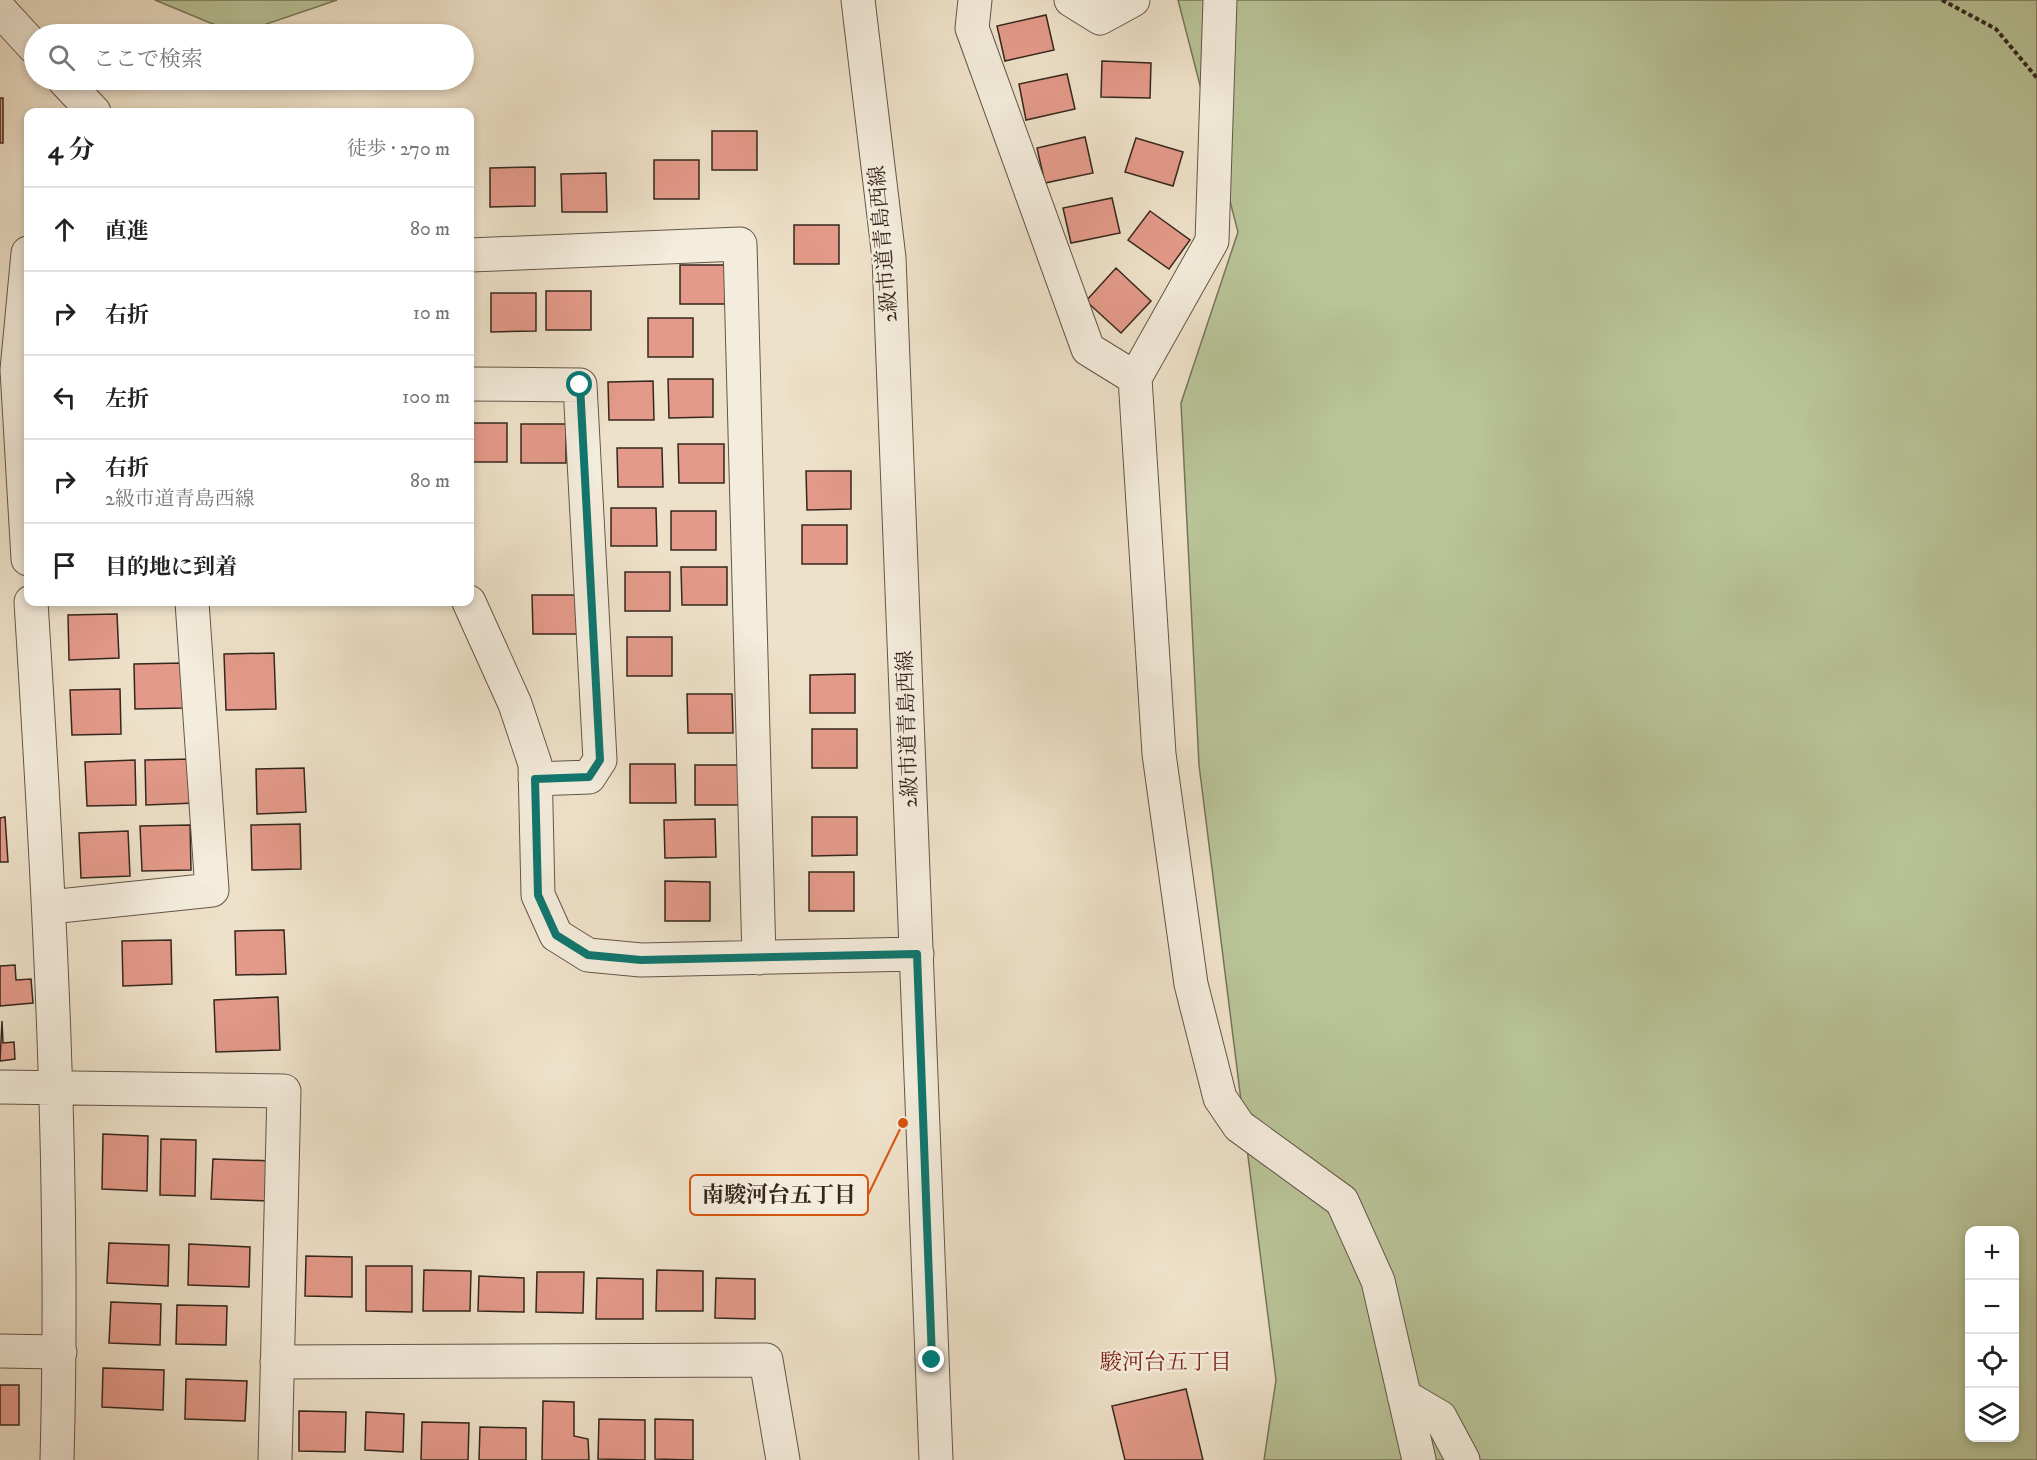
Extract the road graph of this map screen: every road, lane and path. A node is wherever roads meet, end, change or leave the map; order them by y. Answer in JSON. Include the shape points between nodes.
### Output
{"nodes":[{"id":1,"x":858,"y":0,"type":"edge"},
{"id":2,"x":975,"y":0,"type":"edge"},
{"id":3,"x":1071,"y":0,"type":"edge"},
{"id":4,"x":1133,"y":0,"type":"edge"},
{"id":5,"x":1220,"y":0,"type":"edge"},
{"id":6,"x":1942,"y":0,"type":"edge"},
{"id":7,"x":0,"y":10,"type":"edge"},
{"id":8,"x":24,"y":36,"type":"edge"},
{"id":9,"x":2037,"y":78,"type":"edge"},
{"id":10,"x":73,"y":90,"type":"edge"},
{"id":11,"x":90,"y":108,"type":"edge"},
{"id":12,"x":474,"y":255,"type":"edge"},
{"id":13,"x":24,"y":289,"type":"edge"},
{"id":14,"x":15,"y":370,"type":"edge"},
{"id":15,"x":1135,"y":378,"type":"junction"},
{"id":16,"x":474,"y":384,"type":"edge"},
{"id":17,"x":24,"y":501,"type":"edge"},
{"id":18,"x":31,"y":606,"type":"edge"},
{"id":19,"x":192,"y":606,"type":"edge"},
{"id":20,"x":470,"y":606,"type":"edge"},
{"id":21,"x":535,"y":779,"type":"junction"},
{"id":22,"x":50,"y":907,"type":"junction"},
{"id":23,"x":917,"y":954,"type":"junction"},
{"id":24,"x":759,"y":958,"type":"junction"},
{"id":25,"x":0,"y":1087,"type":"edge"},
{"id":26,"x":56,"y":1087,"type":"junction"},
{"id":27,"x":0,"y":1351,"type":"edge"},
{"id":28,"x":60,"y":1352,"type":"junction"},
{"id":29,"x":277,"y":1362,"type":"junction"},
{"id":30,"x":1404,"y":1396,"type":"junction"},
{"id":31,"x":57,"y":1460,"type":"edge"},
{"id":32,"x":275,"y":1460,"type":"edge"},
{"id":33,"x":783,"y":1460,"type":"edge"},
{"id":34,"x":936,"y":1460,"type":"edge"},
{"id":35,"x":1419,"y":1460,"type":"edge"},
{"id":36,"x":1462,"y":1460,"type":"edge"}],
"edges":[{"from":1,"to":23,"type":"street","name":"2級市道青島西線","via":[[889,258]]},
{"from":2,"to":15,"type":"street","via":[[972,28],[1088,349]]},
{"from":3,"to":4,"type":"street","via":[[1100,18]]},
{"from":5,"to":15,"type":"street","via":[[1212,241]]},
{"from":6,"to":9,"type":"path","via":[[1995,29]]},
{"from":7,"to":8,"type":"street"},
{"from":10,"to":11,"type":"street"},
{"from":12,"to":24,"type":"street","via":[[741,244]]},
{"from":13,"to":14,"type":"street"},
{"from":14,"to":17,"type":"street"},
{"from":15,"to":30,"type":"street","via":[[1159,754],[1191,984],[1220,1098],[1239,1126],[1342,1201],[1378,1281]]},
{"from":16,"to":21,"type":"street","via":[[580,385],[600,760],[589,777]]},
{"from":18,"to":22,"type":"street"},
{"from":19,"to":22,"type":"street","via":[[212,890]]},
{"from":20,"to":21,"type":"street","via":[[515,704],[535,764]]},
{"from":21,"to":24,"type":"street","via":[[538,895],[556,935],[588,955],[641,960]]},
{"from":22,"to":26,"type":"street"},
{"from":23,"to":24,"type":"street"},
{"from":23,"to":34,"type":"street","name":"2級市道青島西線"},
{"from":25,"to":26,"type":"street"},
{"from":26,"to":28,"type":"street"},
{"from":26,"to":29,"type":"street","via":[[284,1091]]},
{"from":27,"to":28,"type":"street"},
{"from":28,"to":31,"type":"street"},
{"from":29,"to":32,"type":"street"},
{"from":29,"to":33,"type":"street","via":[[766,1360]]},
{"from":30,"to":35,"type":"street"},
{"from":30,"to":36,"type":"street","via":[[1440,1417]]}]}
